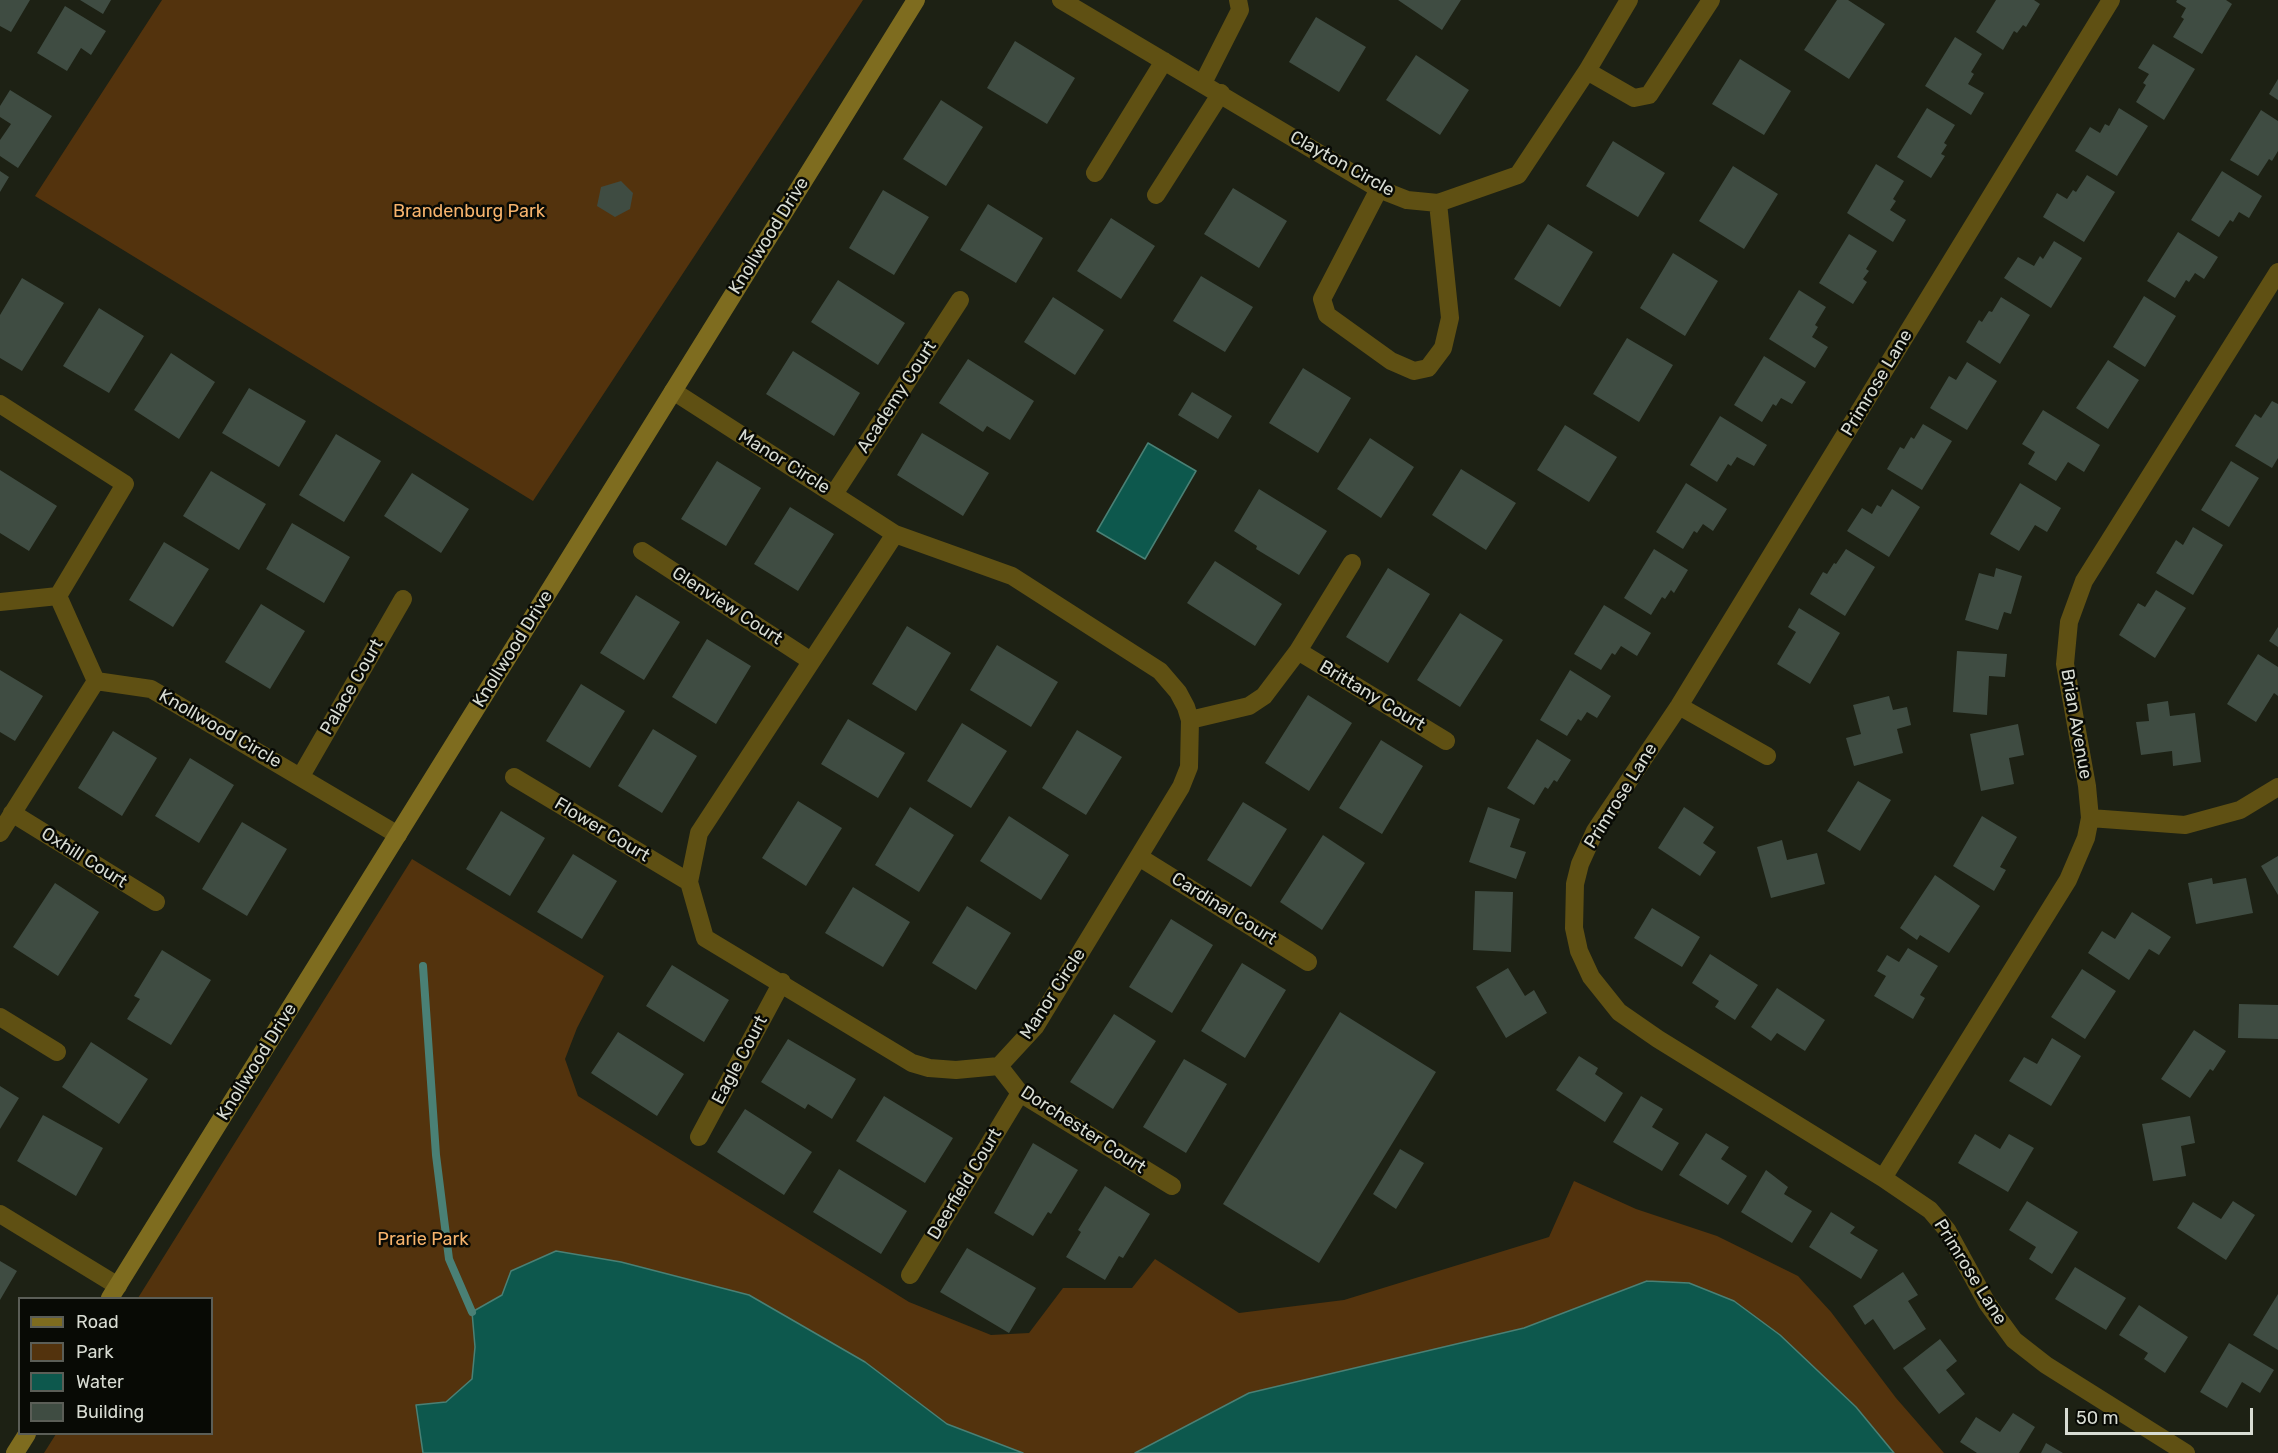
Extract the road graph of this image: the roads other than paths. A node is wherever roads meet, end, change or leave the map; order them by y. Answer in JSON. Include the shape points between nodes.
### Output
{"nodes":[{"id":1,"x":916,"y":0,"type":"edge"},
{"id":2,"x":1061,"y":0,"type":"edge"},
{"id":3,"x":1238,"y":0,"type":"edge"},
{"id":4,"x":1629,"y":0,"type":"edge"},
{"id":5,"x":1711,"y":0,"type":"edge"},
{"id":6,"x":2111,"y":0,"type":"edge"},
{"id":7,"x":1164,"y":61,"type":"junction"},
{"id":8,"x":1587,"y":71,"type":"junction"},
{"id":9,"x":1203,"y":83,"type":"junction"},
{"id":10,"x":1221,"y":93,"type":"junction"},
{"id":11,"x":1095,"y":173,"type":"dead end"},
{"id":12,"x":1379,"y":189,"type":"junction"},
{"id":13,"x":1156,"y":195,"type":"dead end"},
{"id":14,"x":1438,"y":203,"type":"junction"},
{"id":15,"x":2278,"y":272,"type":"edge"},
{"id":16,"x":960,"y":300,"type":"dead end"},
{"id":17,"x":673,"y":391,"type":"junction"},
{"id":18,"x":0,"y":404,"type":"edge"},
{"id":19,"x":834,"y":494,"type":"junction"},
{"id":20,"x":895,"y":534,"type":"junction"},
{"id":21,"x":642,"y":551,"type":"dead end"},
{"id":22,"x":1352,"y":563,"type":"dead end"},
{"id":23,"x":58,"y":596,"type":"junction"},
{"id":24,"x":403,"y":599,"type":"dead end"},
{"id":25,"x":0,"y":602,"type":"edge"},
{"id":26,"x":1298,"y":651,"type":"junction"},
{"id":27,"x":811,"y":661,"type":"junction"},
{"id":28,"x":96,"y":681,"type":"junction"},
{"id":29,"x":1679,"y":706,"type":"junction"},
{"id":30,"x":1190,"y":720,"type":"junction"},
{"id":31,"x":1446,"y":741,"type":"dead end"},
{"id":32,"x":1767,"y":756,"type":"dead end"},
{"id":33,"x":301,"y":776,"type":"junction"},
{"id":34,"x":514,"y":777,"type":"dead end"},
{"id":35,"x":2278,"y":787,"type":"edge"},
{"id":36,"x":12,"y":813,"type":"junction"},
{"id":37,"x":2090,"y":818,"type":"junction"},
{"id":38,"x":0,"y":833,"type":"edge"},
{"id":39,"x":398,"y":835,"type":"junction"},
{"id":40,"x":1139,"y":857,"type":"junction"},
{"id":41,"x":689,"y":882,"type":"junction"},
{"id":42,"x":156,"y":902,"type":"dead end"},
{"id":43,"x":1308,"y":962,"type":"dead end"},
{"id":44,"x":782,"y":982,"type":"junction"},
{"id":45,"x":0,"y":1017,"type":"edge"},
{"id":46,"x":57,"y":1052,"type":"dead end"},
{"id":47,"x":999,"y":1066,"type":"junction"},
{"id":48,"x":1020,"y":1093,"type":"junction"},
{"id":49,"x":699,"y":1137,"type":"dead end"},
{"id":50,"x":1883,"y":1178,"type":"junction"},
{"id":51,"x":1172,"y":1186,"type":"dead end"},
{"id":52,"x":0,"y":1214,"type":"edge"},
{"id":53,"x":910,"y":1275,"type":"dead end"},
{"id":54,"x":114,"y":1292,"type":"edge"},
{"id":55,"x":26,"y":1435,"type":"edge"},
{"id":56,"x":15,"y":1453,"type":"edge"},
{"id":57,"x":2186,"y":1453,"type":"edge"}],
"edges":[{"from":1,"to":17,"type":"street","name":"Knollwood Drive"},
{"from":2,"to":7,"type":"street","name":"Clayton Circle"},
{"from":3,"to":9,"type":"street","via":[[1240,10]]},
{"from":4,"to":8,"type":"street","name":"Clayton Circle"},
{"from":5,"to":8,"type":"street","via":[[1649,96],[1634,98]]},
{"from":6,"to":29,"type":"street","name":"Primrose Lane"},
{"from":7,"to":9,"type":"street","name":"Clayton Circle"},
{"from":7,"to":11,"type":"street"},
{"from":8,"to":14,"type":"street","name":"Clayton Circle","via":[[1518,175]]},
{"from":9,"to":10,"type":"street","name":"Clayton Circle"},
{"from":10,"to":12,"type":"street","name":"Clayton Circle"},
{"from":10,"to":13,"type":"street"},
{"from":12,"to":14,"type":"street","name":"Clayton Circle","via":[[1407,200]]},
{"from":12,"to":14,"type":"street","via":[[1322,299],[1327,315],[1391,361],[1414,371],[1428,368],[1443,348],[1450,318]]},
{"from":15,"to":37,"type":"street","name":"Brian Avenue","via":[[2084,581],[2075,605],[2065,644],[2065,664],[2088,786]]},
{"from":16,"to":19,"type":"street","name":"Academy Court"},
{"from":17,"to":19,"type":"street","name":"Manor Circle"},
{"from":17,"to":39,"type":"street","name":"Knollwood Drive"},
{"from":18,"to":23,"type":"street","via":[[124,484]]},
{"from":19,"to":20,"type":"street","name":"Manor Circle"},
{"from":20,"to":27,"type":"street"},
{"from":20,"to":30,"type":"street","name":"Manor Circle","via":[[1012,576],[1138,655],[1160,671],[1178,692]]},
{"from":21,"to":27,"type":"street","name":"Glenview Court"},
{"from":22,"to":26,"type":"street"},
{"from":23,"to":25,"type":"street"},
{"from":23,"to":28,"type":"street"},
{"from":24,"to":33,"type":"street","name":"Palace Court"},
{"from":26,"to":30,"type":"street","via":[[1264,696],[1249,705]]},
{"from":26,"to":31,"type":"street","name":"Brittany Court"},
{"from":27,"to":41,"type":"street","via":[[699,834]]},
{"from":28,"to":33,"type":"street","name":"Knollwood Circle","via":[[151,689]]},
{"from":28,"to":36,"type":"street"},
{"from":29,"to":32,"type":"street"},
{"from":29,"to":50,"type":"street","name":"Primrose Lane","via":[[1595,831],[1584,855],[1575,884],[1579,951],[1605,996],[1635,1024]]},
{"from":30,"to":40,"type":"street","name":"Manor Circle","via":[[1189,767]]},
{"from":33,"to":39,"type":"street","name":"Knollwood Circle"},
{"from":34,"to":41,"type":"street","name":"Flower Court"},
{"from":35,"to":37,"type":"street","via":[[2240,810],[2185,825]]},
{"from":36,"to":38,"type":"street"},
{"from":36,"to":42,"type":"street","name":"Oxhill Court"},
{"from":37,"to":50,"type":"street","name":"Brian Avenue","via":[[2068,880]]},
{"from":39,"to":54,"type":"street","name":"Knollwood Drive"},
{"from":40,"to":43,"type":"street","name":"Cardinal Court"},
{"from":40,"to":47,"type":"street","name":"Manor Circle","via":[[1035,1028]]},
{"from":41,"to":44,"type":"street","via":[[705,938]]},
{"from":44,"to":47,"type":"street","via":[[912,1063],[956,1070]]},
{"from":44,"to":49,"type":"street","name":"Eagle Court"},
{"from":45,"to":46,"type":"street"},
{"from":47,"to":48,"type":"street","name":"Dorchester Court"},
{"from":48,"to":51,"type":"street","name":"Dorchester Court"},
{"from":48,"to":53,"type":"street","name":"Deerfield Court"},
{"from":50,"to":57,"type":"street","name":"Primrose Lane","via":[[1939,1219],[2003,1326],[2027,1352]]},
{"from":52,"to":54,"type":"street"},
{"from":55,"to":56,"type":"street"}]}
